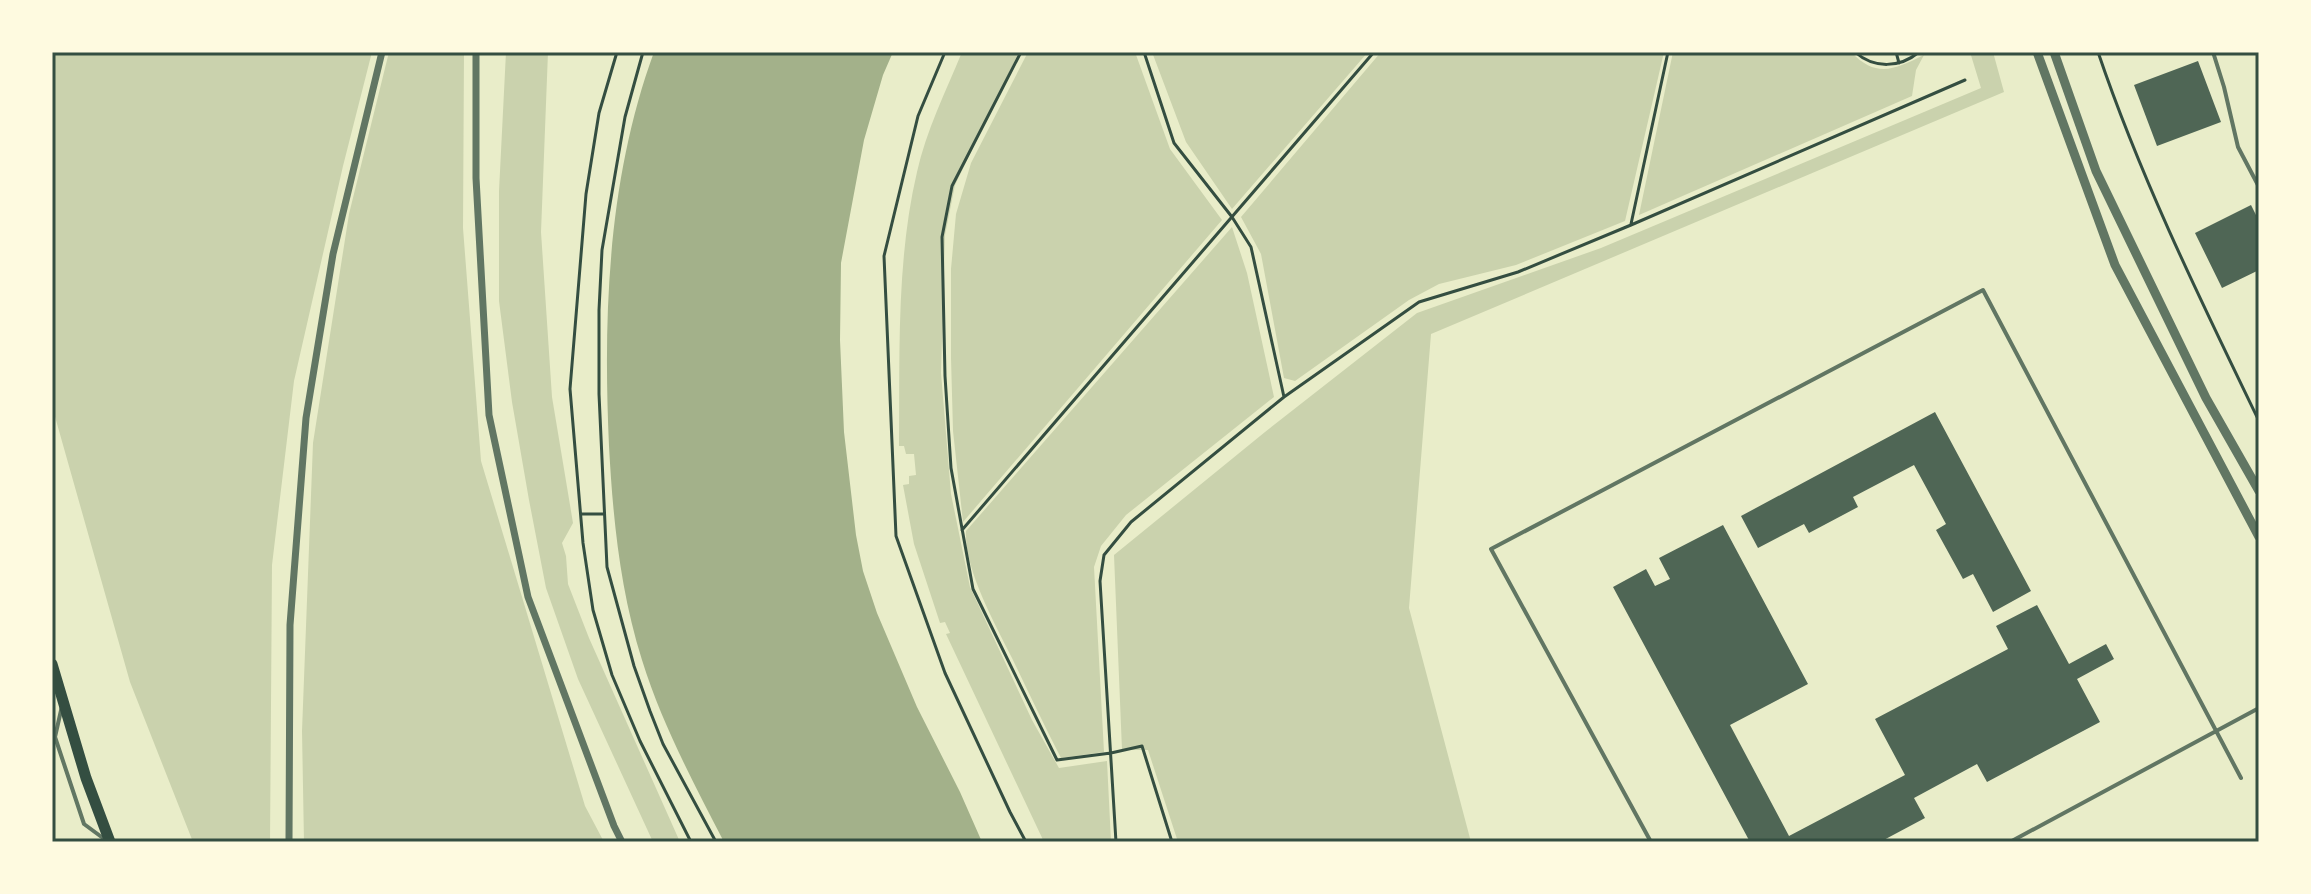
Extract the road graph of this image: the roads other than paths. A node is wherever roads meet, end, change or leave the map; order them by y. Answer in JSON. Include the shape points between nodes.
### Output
{"nodes":[{"id":1,"x":382,"y":52,"type":"edge"},
{"id":2,"x":476,"y":52,"type":"edge"},
{"id":3,"x":2037,"y":52,"type":"edge"},
{"id":4,"x":2054,"y":52,"type":"edge"},
{"id":5,"x":2213,"y":52,"type":"edge"},
{"id":6,"x":2259,"y":187,"type":"edge"},
{"id":7,"x":2259,"y":491,"type":"edge"},
{"id":8,"x":2259,"y":537,"type":"edge"},
{"id":9,"x":52,"y":664,"type":"edge"},
{"id":10,"x":63,"y":700,"type":"junction"},
{"id":11,"x":2259,"y":708,"type":"edge"},
{"id":12,"x":2218,"y":731,"type":"junction"},
{"id":13,"x":2241,"y":778,"type":"dead end"},
{"id":14,"x":109,"y":842,"type":"edge"},
{"id":15,"x":289,"y":842,"type":"edge"},
{"id":16,"x":622,"y":842,"type":"edge"},
{"id":17,"x":1651,"y":842,"type":"edge"},
{"id":18,"x":2010,"y":842,"type":"edge"}],
"edges":[{"from":1,"to":15,"type":"street","via":[[333,254],[306,418],[290,625]]},
{"from":2,"to":16,"type":"street","via":[[476,178],[489,415],[528,597]]},
{"from":3,"to":8,"type":"street","via":[[2115,265]]},
{"from":4,"to":7,"type":"street","via":[[2096,171],[2206,398]]},
{"from":5,"to":6,"type":"lane","via":[[2238,147]]},
{"from":9,"to":10,"type":"main road"},
{"from":10,"to":14,"type":"main road"},
{"from":10,"to":14,"type":"lane","via":[[55,737],[84,824]]},
{"from":11,"to":12,"type":"lane"},
{"from":12,"to":13,"type":"lane"},
{"from":12,"to":17,"type":"lane","via":[[1983,290],[1491,549]]},
{"from":12,"to":18,"type":"lane"}]}
